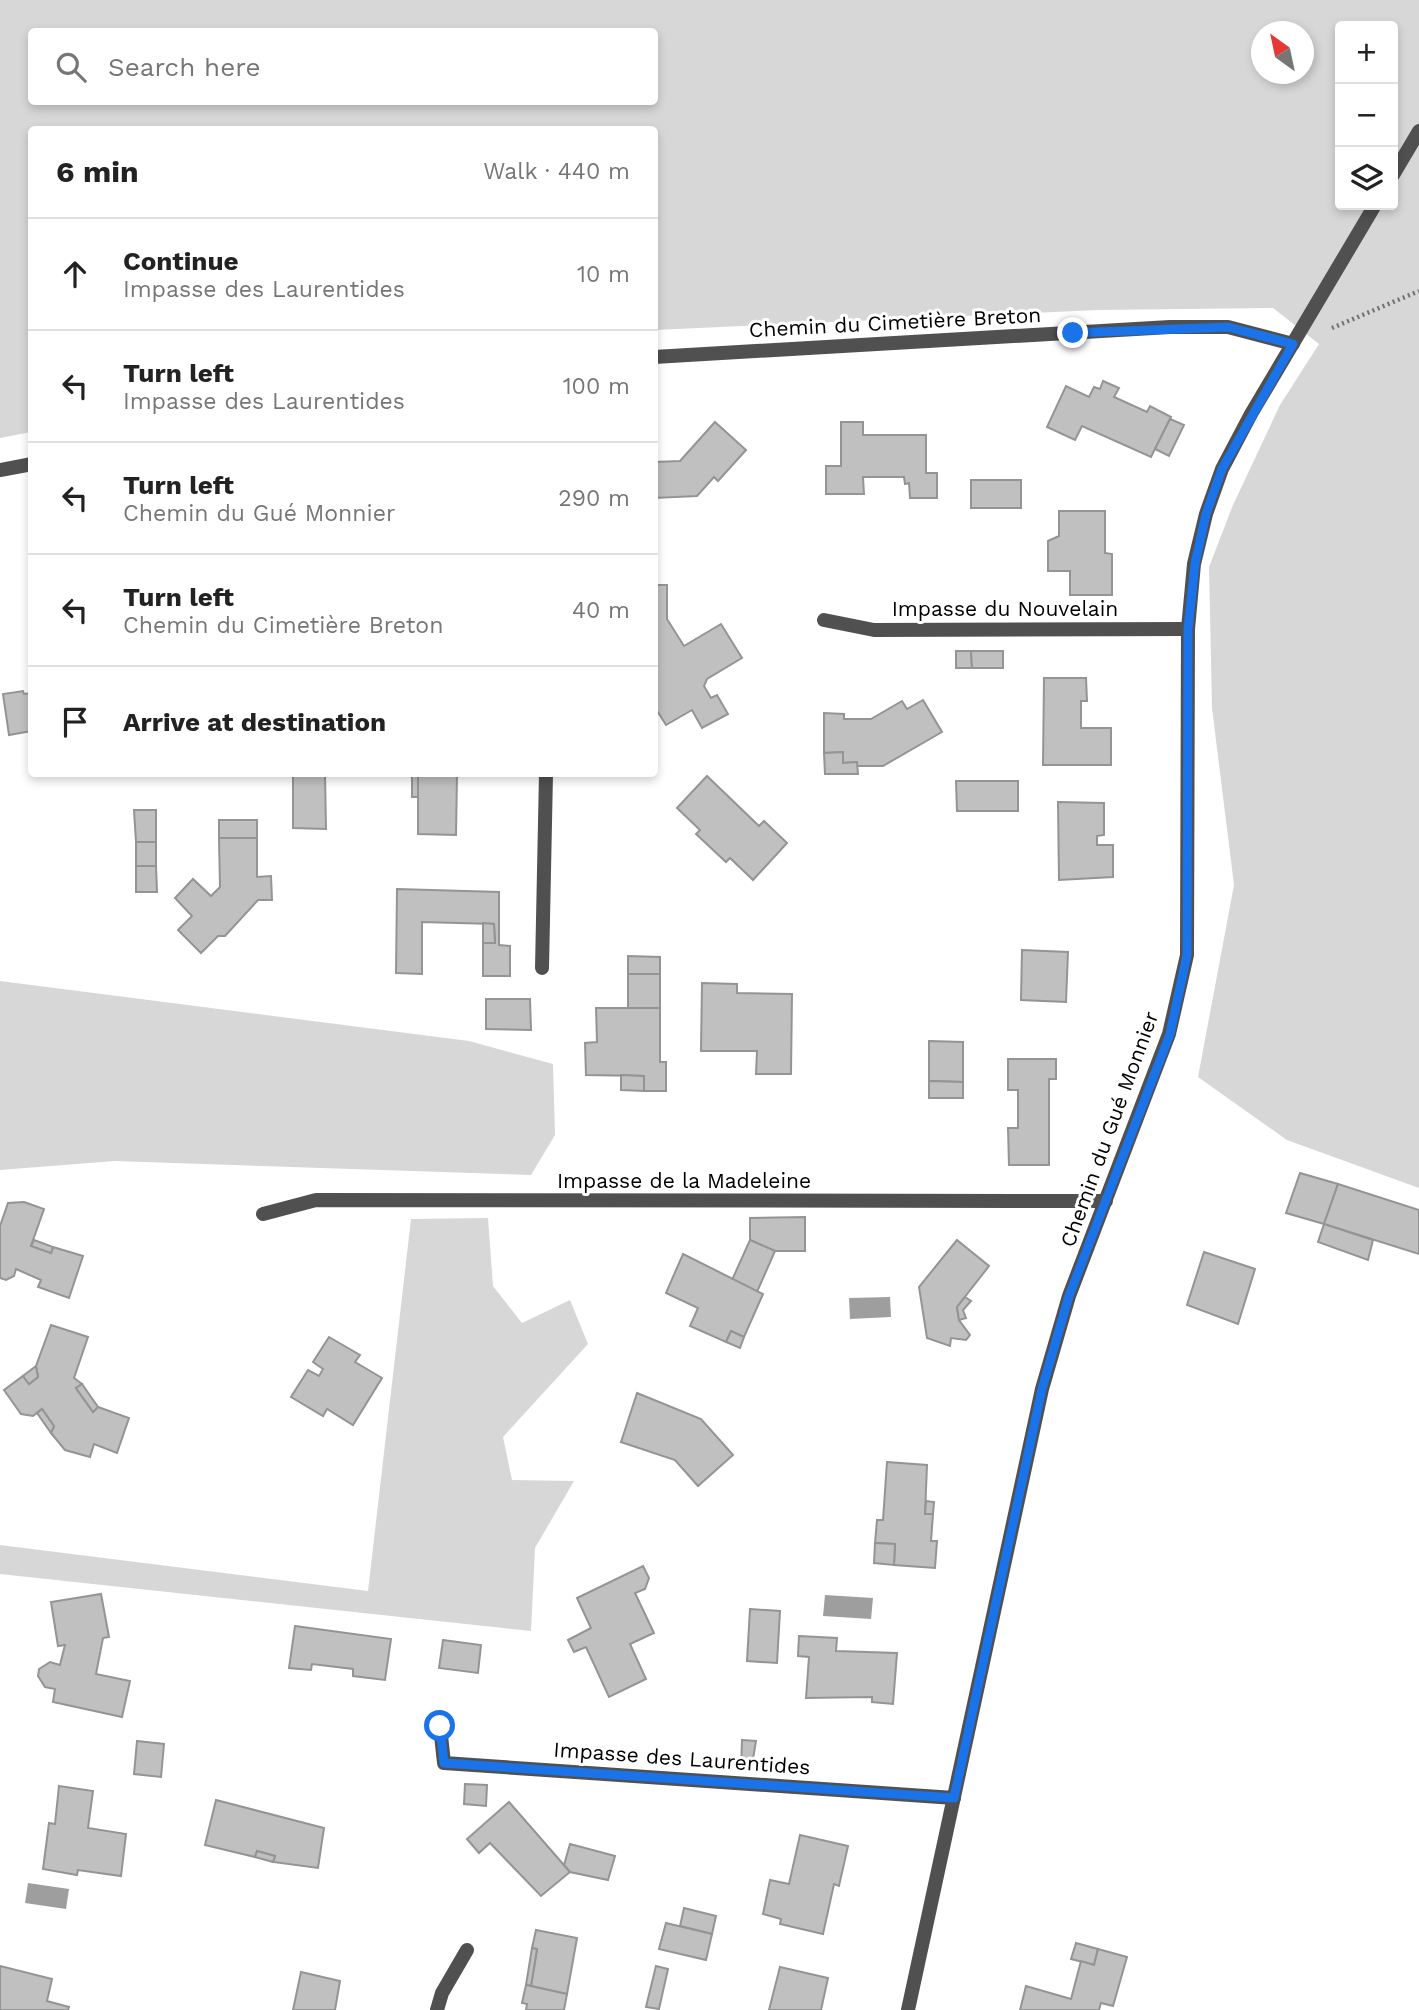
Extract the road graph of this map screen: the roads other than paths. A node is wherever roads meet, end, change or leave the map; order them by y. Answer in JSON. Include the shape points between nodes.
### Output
{"nodes":[{"id":1,"x":1419,"y":131,"type":"edge"},
{"id":2,"x":1398,"y":167,"type":"edge"},
{"id":3,"x":1372,"y":210,"type":"edge"},
{"id":4,"x":1293,"y":344,"type":"junction"},
{"id":5,"x":658,"y":357,"type":"edge"},
{"id":6,"x":28,"y":465,"type":"edge"},
{"id":7,"x":0,"y":470,"type":"edge"},
{"id":8,"x":824,"y":620,"type":"dead end"},
{"id":9,"x":1188,"y":629,"type":"junction"},
{"id":10,"x":546,"y":777,"type":"edge"},
{"id":11,"x":542,"y":968,"type":"dead end"},
{"id":12,"x":1105,"y":1201,"type":"junction"},
{"id":13,"x":264,"y":1214,"type":"dead end"},
{"id":14,"x":440,"y":1726,"type":"dead end"},
{"id":15,"x":954,"y":1798,"type":"junction"},
{"id":16,"x":467,"y":1950,"type":"dead end"},
{"id":17,"x":438,"y":2010,"type":"edge"},
{"id":18,"x":908,"y":2010,"type":"edge"}],
"edges":[{"from":1,"to":2,"type":"street"},
{"from":3,"to":4,"type":"street","name":"Chemin du Gué Monnier"},
{"from":4,"to":5,"type":"street","name":"Chemin du Cimetière Breton","via":[[1228,327],[1170,327]]},
{"from":4,"to":9,"type":"street","name":"Chemin du Gué Monnier","via":[[1222,469],[1195,564]]},
{"from":6,"to":7,"type":"street"},
{"from":8,"to":9,"type":"street","name":"Impasse du Nouvelain","via":[[874,630]]},
{"from":9,"to":12,"type":"street","name":"Chemin du Gué Monnier","via":[[1187,955],[1170,1034]]},
{"from":10,"to":11,"type":"street"},
{"from":12,"to":13,"type":"street","name":"Impasse de la Madeleine","via":[[316,1200]]},
{"from":12,"to":15,"type":"street","name":"Chemin du Gué Monnier","via":[[1069,1296],[1042,1389]]},
{"from":14,"to":15,"type":"street","name":"Impasse des Laurentides","via":[[444,1763]]},
{"from":15,"to":18,"type":"street","name":"Chemin du Gué Monnier"},
{"from":16,"to":17,"type":"street","via":[[442,1993]]}]}
